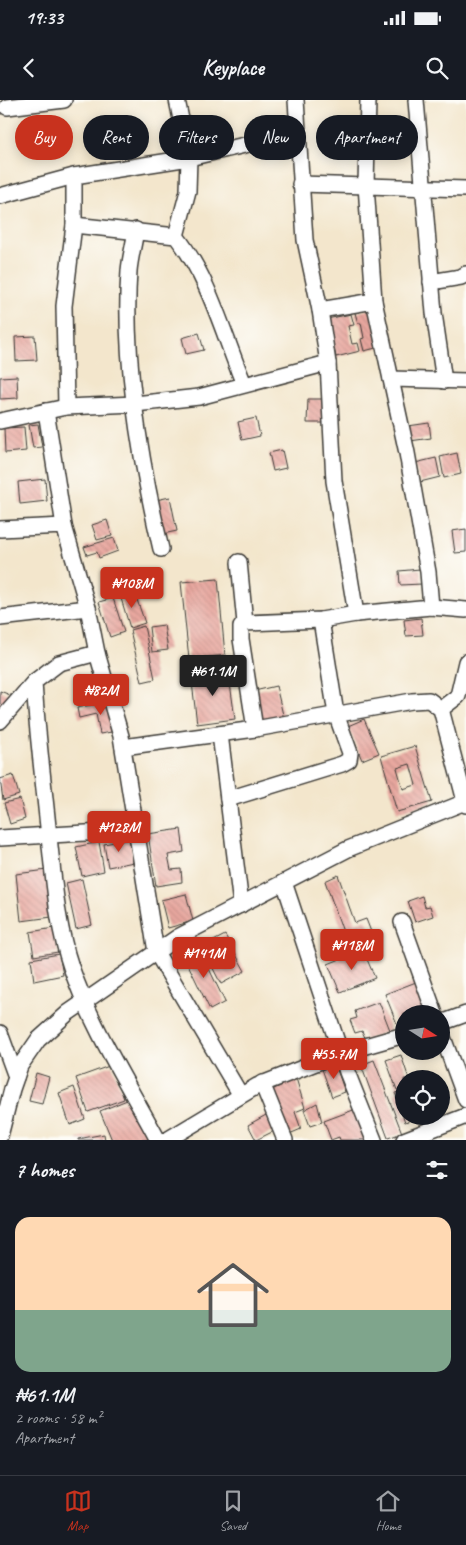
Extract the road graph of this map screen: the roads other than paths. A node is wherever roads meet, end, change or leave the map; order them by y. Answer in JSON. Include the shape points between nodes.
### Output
{"nodes":[{"id":1,"x":64,"y":100,"type":"edge"},
{"id":2,"x":177,"y":100,"type":"edge"},
{"id":3,"x":296,"y":100,"type":"edge"},
{"id":4,"x":368,"y":100,"type":"edge"},
{"id":5,"x":416,"y":100,"type":"edge"},
{"id":6,"x":6,"y":107,"type":"dead end"},
{"id":7,"x":180,"y":115,"type":"edge"},
{"id":8,"x":297,"y":115,"type":"edge"},
{"id":9,"x":176,"y":160,"type":"edge"},
{"id":10,"x":189,"y":160,"type":"edge"},
{"id":11,"x":299,"y":160,"type":"edge"},
{"id":12,"x":74,"y":176,"type":"junction"},
{"id":13,"x":300,"y":184,"type":"junction"},
{"id":14,"x":366,"y":185,"type":"junction"},
{"id":15,"x":422,"y":187,"type":"junction"},
{"id":16,"x":466,"y":189,"type":"edge"},
{"id":17,"x":0,"y":196,"type":"edge"},
{"id":18,"x":74,"y":225,"type":"junction"},
{"id":19,"x":136,"y":230,"type":"junction"},
{"id":20,"x":176,"y":236,"type":"junction"},
{"id":21,"x":466,"y":274,"type":"edge"},
{"id":22,"x":432,"y":282,"type":"junction"},
{"id":23,"x":374,"y":301,"type":"junction"},
{"id":24,"x":320,"y":310,"type":"junction"},
{"id":25,"x":328,"y":363,"type":"junction"},
{"id":26,"x":391,"y":379,"type":"junction"},
{"id":27,"x":444,"y":381,"type":"junction"},
{"id":28,"x":466,"y":381,"type":"edge"},
{"id":29,"x":244,"y":384,"type":"junction"},
{"id":30,"x":135,"y":404,"type":"junction"},
{"id":31,"x":66,"y":407,"type":"junction"},
{"id":32,"x":46,"y":411,"type":"junction"},
{"id":33,"x":0,"y":421,"type":"edge"},
{"id":34,"x":64,"y":526,"type":"junction"},
{"id":35,"x":0,"y":529,"type":"edge"},
{"id":36,"x":161,"y":549,"type":"dead end"},
{"id":37,"x":239,"y":562,"type":"dead end"},
{"id":38,"x":431,"y":607,"type":"junction"},
{"id":39,"x":88,"y":608,"type":"junction"},
{"id":40,"x":466,"y":610,"type":"edge"},
{"id":41,"x":356,"y":614,"type":"junction"},
{"id":42,"x":0,"y":618,"type":"edge"},
{"id":43,"x":321,"y":620,"type":"junction"},
{"id":44,"x":245,"y":623,"type":"junction"},
{"id":45,"x":98,"y":653,"type":"junction"},
{"id":46,"x":466,"y":662,"type":"edge"},
{"id":47,"x":34,"y":682,"type":"junction"},
{"id":48,"x":441,"y":709,"type":"junction"},
{"id":49,"x":336,"y":714,"type":"junction"},
{"id":50,"x":0,"y":721,"type":"edge"},
{"id":51,"x":255,"y":729,"type":"junction"},
{"id":52,"x":220,"y":734,"type":"junction"},
{"id":53,"x":123,"y":747,"type":"junction"},
{"id":54,"x":464,"y":784,"type":"edge"},
{"id":55,"x":228,"y":799,"type":"junction"},
{"id":56,"x":466,"y":804,"type":"edge"},
{"id":57,"x":136,"y":830,"type":"junction"},
{"id":58,"x":49,"y":834,"type":"junction"},
{"id":59,"x":0,"y":838,"type":"edge"},
{"id":60,"x":284,"y":882,"type":"junction"},
{"id":61,"x":241,"y":904,"type":"junction"},
{"id":62,"x":402,"y":922,"type":"dead end"},
{"id":63,"x":156,"y":952,"type":"junction"},
{"id":64,"x":84,"y":1002,"type":"junction"},
{"id":65,"x":432,"y":1005,"type":"edge"},
{"id":66,"x":466,"y":1014,"type":"edge"},
{"id":67,"x":450,"y":1020,"type":"edge"},
{"id":68,"x":0,"y":1033,"type":"edge"},
{"id":69,"x":395,"y":1038,"type":"edge"},
{"id":70,"x":341,"y":1053,"type":"junction"},
{"id":71,"x":450,"y":1056,"type":"edge"},
{"id":72,"x":16,"y":1076,"type":"junction"},
{"id":73,"x":262,"y":1084,"type":"junction"},
{"id":74,"x":240,"y":1094,"type":"junction"},
{"id":75,"x":466,"y":1100,"type":"edge"},
{"id":76,"x":466,"y":1116,"type":"edge"},
{"id":77,"x":2,"y":1118,"type":"edge"},
{"id":78,"x":0,"y":1136,"type":"edge"},
{"id":79,"x":158,"y":1140,"type":"edge"},
{"id":80,"x":167,"y":1140,"type":"edge"},
{"id":81,"x":285,"y":1140,"type":"edge"},
{"id":82,"x":374,"y":1140,"type":"edge"},
{"id":83,"x":404,"y":1140,"type":"edge"}],
"edges":[{"from":1,"to":6,"type":"street"},
{"from":2,"to":7,"type":"street"},
{"from":3,"to":8,"type":"street"},
{"from":4,"to":14,"type":"street"},
{"from":5,"to":15,"type":"street"},
{"from":9,"to":12,"type":"street"},
{"from":10,"to":20,"type":"street","via":[[188,192]]},
{"from":11,"to":13,"type":"street"},
{"from":12,"to":17,"type":"street"},
{"from":12,"to":18,"type":"street"},
{"from":13,"to":14,"type":"street"},
{"from":13,"to":24,"type":"street","via":[[305,240]]},
{"from":14,"to":15,"type":"street"},
{"from":14,"to":23,"type":"street"},
{"from":15,"to":16,"type":"street"},
{"from":15,"to":22,"type":"street"},
{"from":18,"to":19,"type":"street"},
{"from":18,"to":31,"type":"street","via":[[64,306]]},
{"from":19,"to":20,"type":"street"},
{"from":19,"to":30,"type":"street","via":[[129,269],[127,310]]},
{"from":20,"to":29,"type":"street","via":[[209,290]]},
{"from":21,"to":22,"type":"street","via":[[461,278]]},
{"from":22,"to":27,"type":"street"},
{"from":23,"to":24,"type":"street"},
{"from":23,"to":26,"type":"street"},
{"from":24,"to":25,"type":"street"},
{"from":25,"to":29,"type":"street"},
{"from":25,"to":41,"type":"street","via":[[334,481]]},
{"from":26,"to":27,"type":"street"},
{"from":26,"to":38,"type":"street","via":[[408,453]]},
{"from":27,"to":28,"type":"street"},
{"from":29,"to":30,"type":"street","via":[[199,397]]},
{"from":30,"to":31,"type":"street"},
{"from":30,"to":36,"type":"street"},
{"from":31,"to":32,"type":"street"},
{"from":32,"to":33,"type":"street"},
{"from":32,"to":34,"type":"street"},
{"from":34,"to":35,"type":"street"},
{"from":34,"to":39,"type":"street"},
{"from":37,"to":44,"type":"street"},
{"from":38,"to":40,"type":"street"},
{"from":38,"to":41,"type":"street"},
{"from":39,"to":42,"type":"street"},
{"from":39,"to":45,"type":"street"},
{"from":41,"to":43,"type":"street"},
{"from":43,"to":44,"type":"street"},
{"from":43,"to":49,"type":"street"},
{"from":44,"to":51,"type":"street","via":[[241,627],[241,639]]},
{"from":45,"to":47,"type":"street","via":[[59,662]]},
{"from":45,"to":53,"type":"street"},
{"from":46,"to":48,"type":"street","via":[[458,696]]},
{"from":47,"to":50,"type":"street"},
{"from":47,"to":58,"type":"street"},
{"from":48,"to":49,"type":"street","via":[[429,700]]},
{"from":48,"to":54,"type":"street"},
{"from":49,"to":51,"type":"street"},
{"from":49,"to":55,"type":"street","via":[[350,753],[349,760]]},
{"from":51,"to":52,"type":"street"},
{"from":52,"to":53,"type":"street"},
{"from":52,"to":55,"type":"street"},
{"from":53,"to":57,"type":"street"},
{"from":54,"to":56,"type":"street"},
{"from":55,"to":61,"type":"street"},
{"from":56,"to":60,"type":"street","via":[[348,849]]},
{"from":57,"to":58,"type":"street"},
{"from":57,"to":63,"type":"street"},
{"from":58,"to":59,"type":"street"},
{"from":58,"to":64,"type":"street","via":[[62,934]]},
{"from":60,"to":61,"type":"street"},
{"from":60,"to":70,"type":"street"},
{"from":61,"to":63,"type":"street"},
{"from":62,"to":65,"type":"street"},
{"from":63,"to":64,"type":"street"},
{"from":63,"to":74,"type":"street"},
{"from":64,"to":72,"type":"street","via":[[38,1040]]},
{"from":64,"to":79,"type":"street"},
{"from":66,"to":67,"type":"street"},
{"from":68,"to":72,"type":"street"},
{"from":69,"to":70,"type":"street"},
{"from":70,"to":73,"type":"street"},
{"from":70,"to":82,"type":"street"},
{"from":71,"to":75,"type":"street"},
{"from":72,"to":77,"type":"street"},
{"from":73,"to":74,"type":"street"},
{"from":73,"to":81,"type":"street"},
{"from":74,"to":80,"type":"street"},
{"from":76,"to":83,"type":"street"},
{"from":77,"to":78,"type":"street"}]}
